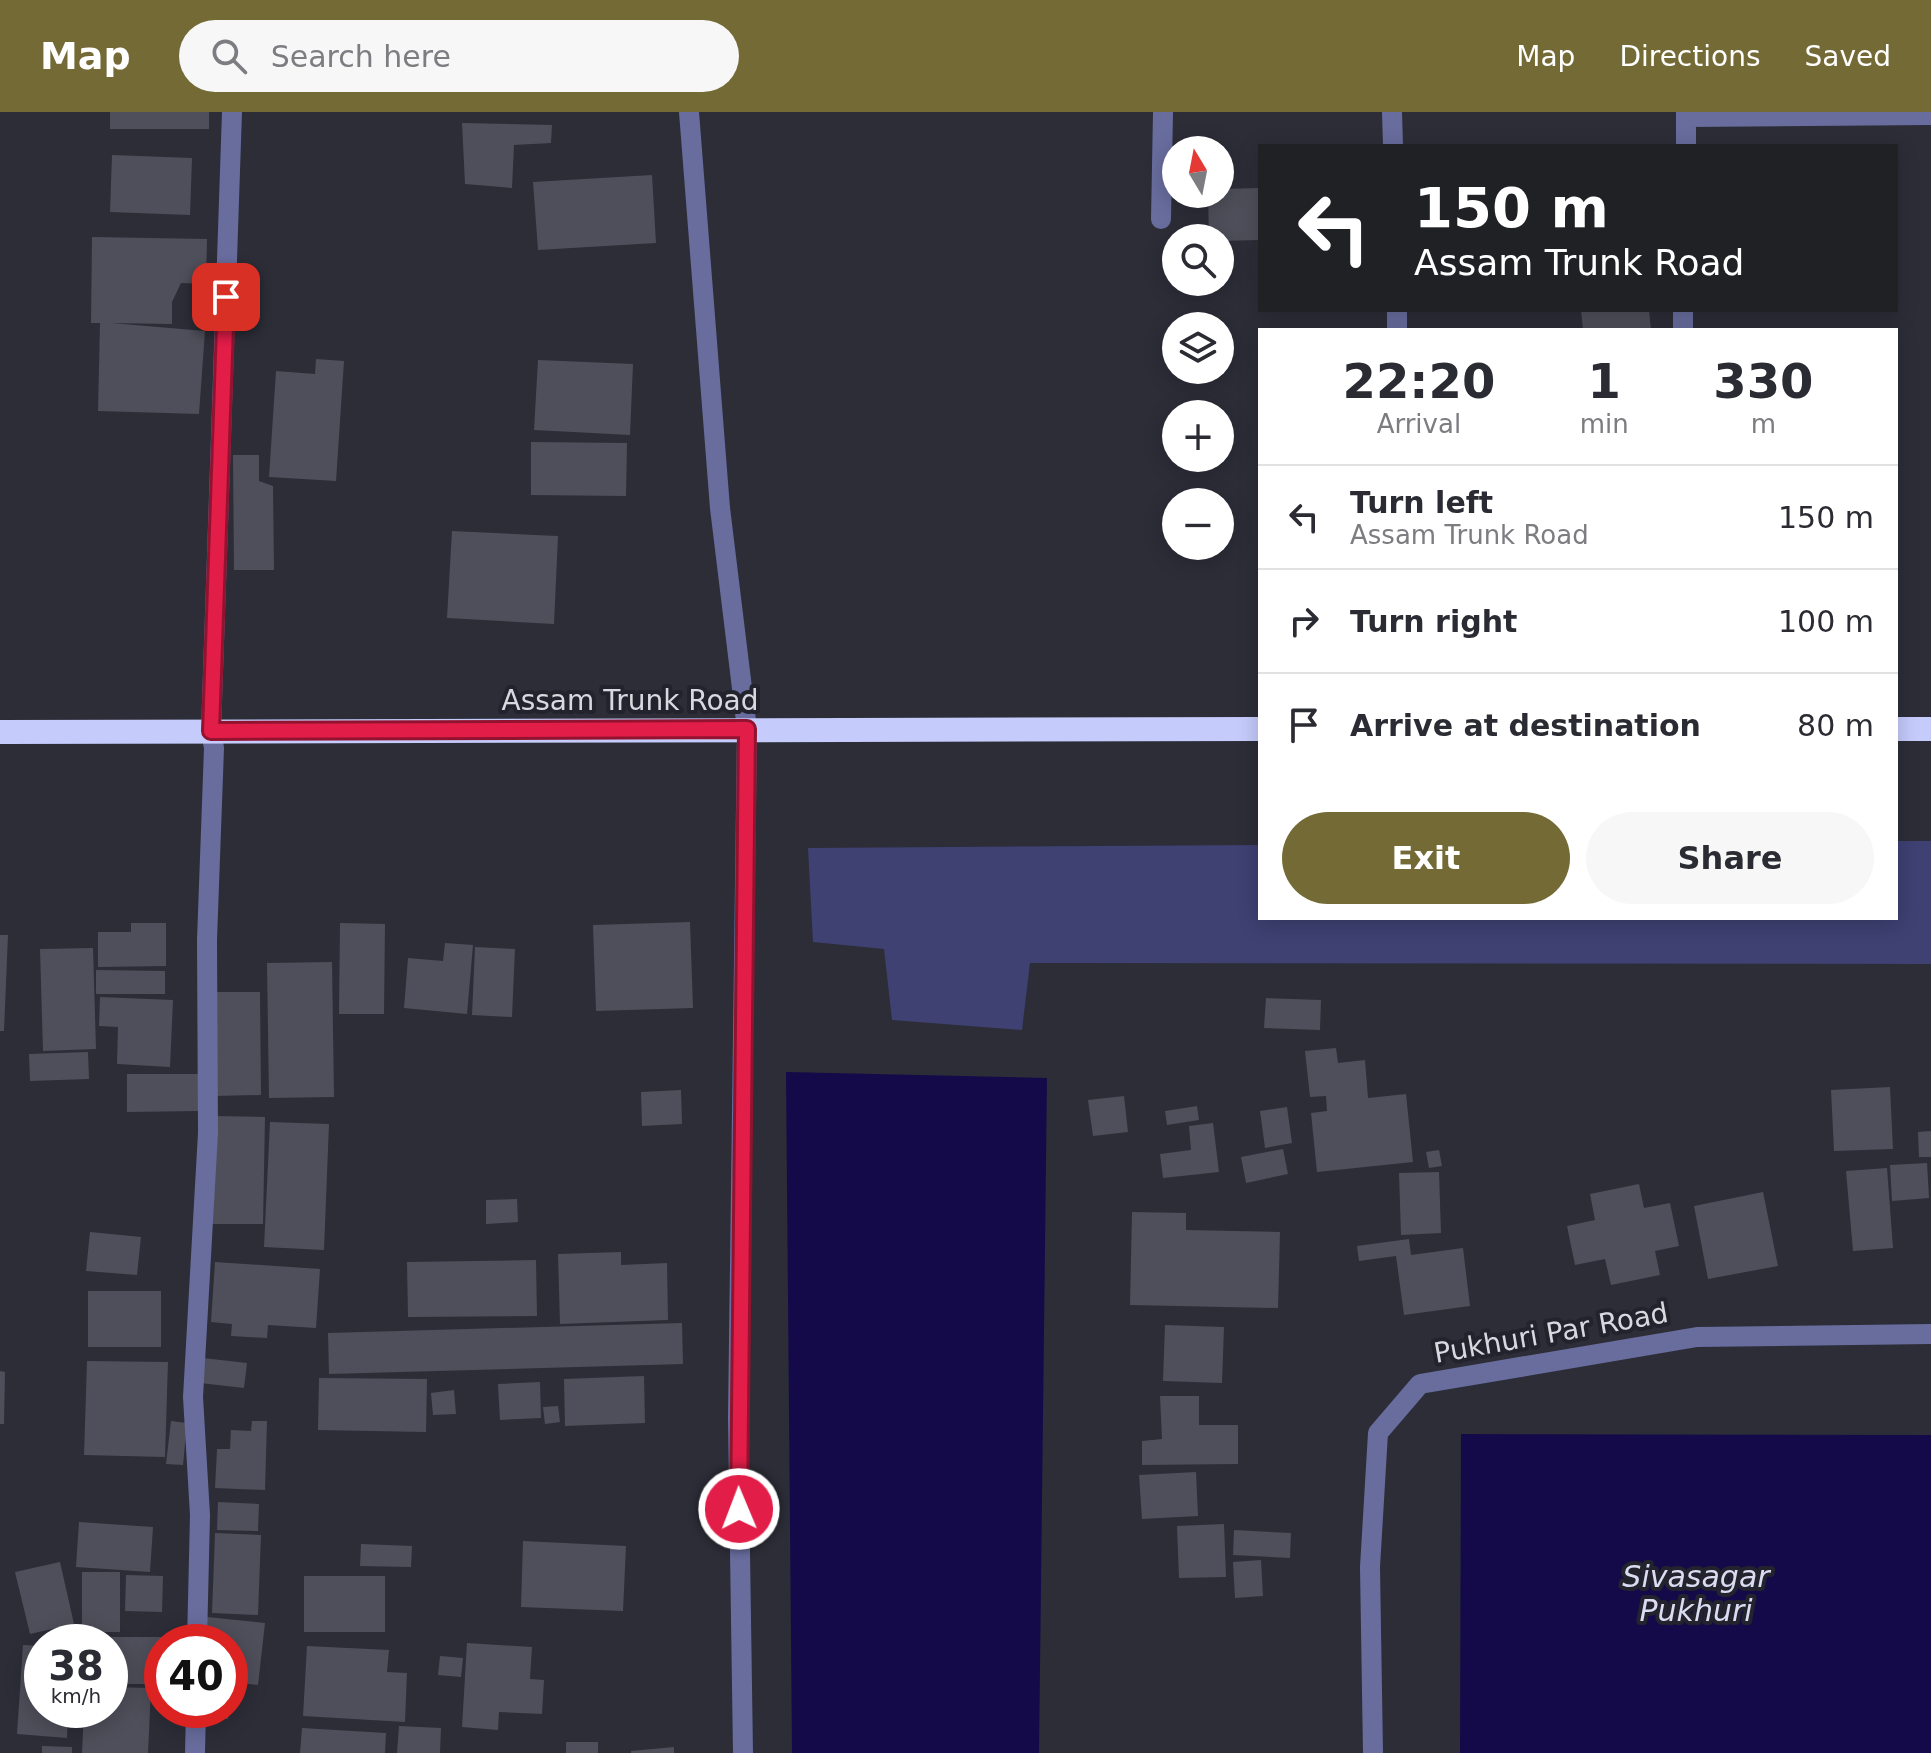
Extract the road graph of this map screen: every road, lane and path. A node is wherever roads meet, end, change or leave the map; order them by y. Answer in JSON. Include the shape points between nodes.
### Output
{"nodes":[{"id":1,"x":232,"y":112,"type":"edge"},
{"id":2,"x":689,"y":112,"type":"edge"},
{"id":3,"x":1163,"y":112,"type":"edge"},
{"id":4,"x":1392,"y":112,"type":"edge"},
{"id":5,"x":1686,"y":115,"type":"edge"},
{"id":6,"x":1931,"y":115,"type":"edge"},
{"id":7,"x":1393,"y":144,"type":"edge"},
{"id":8,"x":1686,"y":144,"type":"edge"},
{"id":9,"x":1161,"y":219,"type":"dead end"},
{"id":10,"x":747,"y":729,"type":"junction"},
{"id":11,"x":1258,"y":729,"type":"edge"},
{"id":12,"x":1898,"y":729,"type":"edge"},
{"id":13,"x":1931,"y":729,"type":"edge"},
{"id":14,"x":211,"y":731,"type":"junction"},
{"id":15,"x":0,"y":732,"type":"edge"},
{"id":16,"x":1931,"y":1334,"type":"edge"},
{"id":17,"x":197,"y":1624,"type":"edge"},
{"id":18,"x":196,"y":1728,"type":"edge"},
{"id":19,"x":195,"y":1753,"type":"edge"},
{"id":20,"x":743,"y":1753,"type":"edge"},
{"id":21,"x":1373,"y":1753,"type":"edge"}],
"edges":[{"from":1,"to":14,"type":"street"},
{"from":2,"to":10,"type":"street","via":[[720,508]]},
{"from":3,"to":9,"type":"street"},
{"from":4,"to":7,"type":"street"},
{"from":5,"to":6,"type":"street"},
{"from":5,"to":8,"type":"street"},
{"from":10,"to":11,"type":"highway","name":"Assam Trunk Road"},
{"from":10,"to":14,"type":"highway","name":"Assam Trunk Road"},
{"from":10,"to":20,"type":"street","via":[[738,1418]]},
{"from":12,"to":13,"type":"highway"},
{"from":14,"to":15,"type":"highway","name":"Assam Trunk Road"},
{"from":14,"to":17,"type":"street","via":[[208,1133],[193,1397],[200,1515]]},
{"from":16,"to":21,"type":"street","name":"Pukhuri Par Road","via":[[1697,1337],[1420,1384],[1378,1433],[1370,1567]]},
{"from":18,"to":19,"type":"street"}]}
